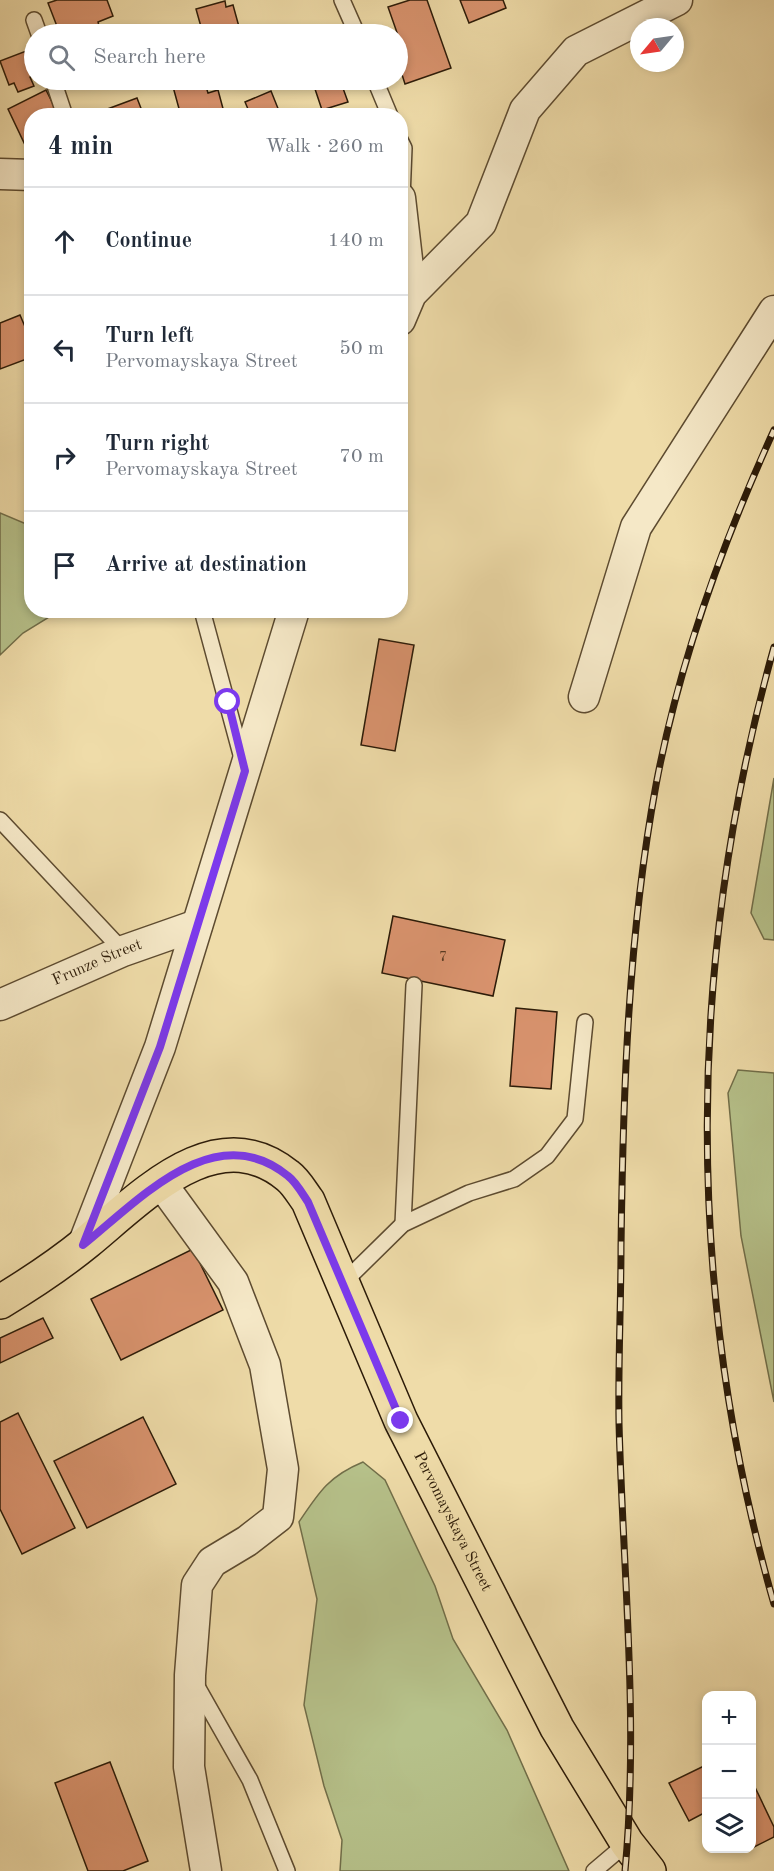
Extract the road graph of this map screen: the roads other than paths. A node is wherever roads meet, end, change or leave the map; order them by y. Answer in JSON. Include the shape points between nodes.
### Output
{"nodes":[{"id":1,"x":342,"y":0,"type":"edge"},
{"id":2,"x":677,"y":0,"type":"edge"},
{"id":3,"x":353,"y":24,"type":"edge"},
{"id":4,"x":57,"y":90,"type":"edge"},
{"id":5,"x":379,"y":90,"type":"edge"},
{"id":6,"x":63,"y":108,"type":"edge"},
{"id":7,"x":387,"y":108,"type":"edge"},
{"id":8,"x":0,"y":174,"type":"edge"},
{"id":9,"x":24,"y":175,"type":"edge"},
{"id":10,"x":408,"y":305,"type":"edge"},
{"id":11,"x":774,"y":311,"type":"edge"},
{"id":12,"x":204,"y":618,"type":"edge"},
{"id":13,"x":292,"y":618,"type":"edge"},
{"id":14,"x":584,"y":697,"type":"dead end"},
{"id":15,"x":245,"y":771,"type":"junction"},
{"id":16,"x":0,"y":820,"type":"edge"},
{"id":17,"x":197,"y":926,"type":"junction"},
{"id":18,"x":123,"y":951,"type":"junction"},
{"id":19,"x":414,"y":985,"type":"dead end"},
{"id":20,"x":0,"y":1005,"type":"edge"},
{"id":21,"x":585,"y":1022,"type":"dead end"},
{"id":22,"x":161,"y":1183,"type":"junction"},
{"id":23,"x":403,"y":1224,"type":"junction"},
{"id":24,"x":83,"y":1245,"type":"junction"},
{"id":25,"x":343,"y":1283,"type":"junction"},
{"id":26,"x":0,"y":1302,"type":"edge"},
{"id":27,"x":190,"y":1675,"type":"junction"},
{"id":28,"x":627,"y":1843,"type":"junction"},
{"id":29,"x":206,"y":1871,"type":"edge"},
{"id":30,"x":287,"y":1871,"type":"edge"},
{"id":31,"x":594,"y":1871,"type":"edge"},
{"id":32,"x":649,"y":1871,"type":"edge"}],
"edges":[{"from":1,"to":3,"type":"lane"},
{"from":2,"to":10,"type":"street","via":[[576,51],[525,110],[481,224]]},
{"from":4,"to":6,"type":"lane"},
{"from":5,"to":7,"type":"lane"},
{"from":8,"to":9,"type":"street"},
{"from":11,"to":14,"type":"street","via":[[636,527]]},
{"from":12,"to":15,"type":"lane"},
{"from":13,"to":15,"type":"street"},
{"from":15,"to":17,"type":"street"},
{"from":16,"to":18,"type":"lane"},
{"from":17,"to":18,"type":"street","name":"Frunze Street"},
{"from":17,"to":24,"type":"street","via":[[160,1047]]},
{"from":18,"to":20,"type":"street","name":"Frunze Street"},
{"from":19,"to":23,"type":"lane"},
{"from":21,"to":23,"type":"lane","via":[[575,1119],[547,1156],[514,1179],[469,1193]]},
{"from":22,"to":24,"type":"main road","name":"Pervomayskaya Street"},
{"from":22,"to":25,"type":"main road","name":"Pervomayskaya Street","via":[[210,1157],[237,1153],[264,1160],[290,1177],[308,1202]]},
{"from":22,"to":27,"type":"street","via":[[233,1282],[265,1365],[283,1469],[278,1517],[212,1562],[196,1585]]},
{"from":23,"to":25,"type":"lane"},
{"from":24,"to":26,"type":"main road","name":"Pervomayskaya Street"},
{"from":25,"to":28,"type":"main road","name":"Pervomayskaya Street","via":[[401,1421],[557,1728]]},
{"from":27,"to":29,"type":"street","via":[[189,1767]]},
{"from":27,"to":30,"type":"lane","via":[[250,1780]]},
{"from":28,"to":31,"type":"lane"},
{"from":28,"to":32,"type":"main road","name":"Pervomayskaya Street"}]}
